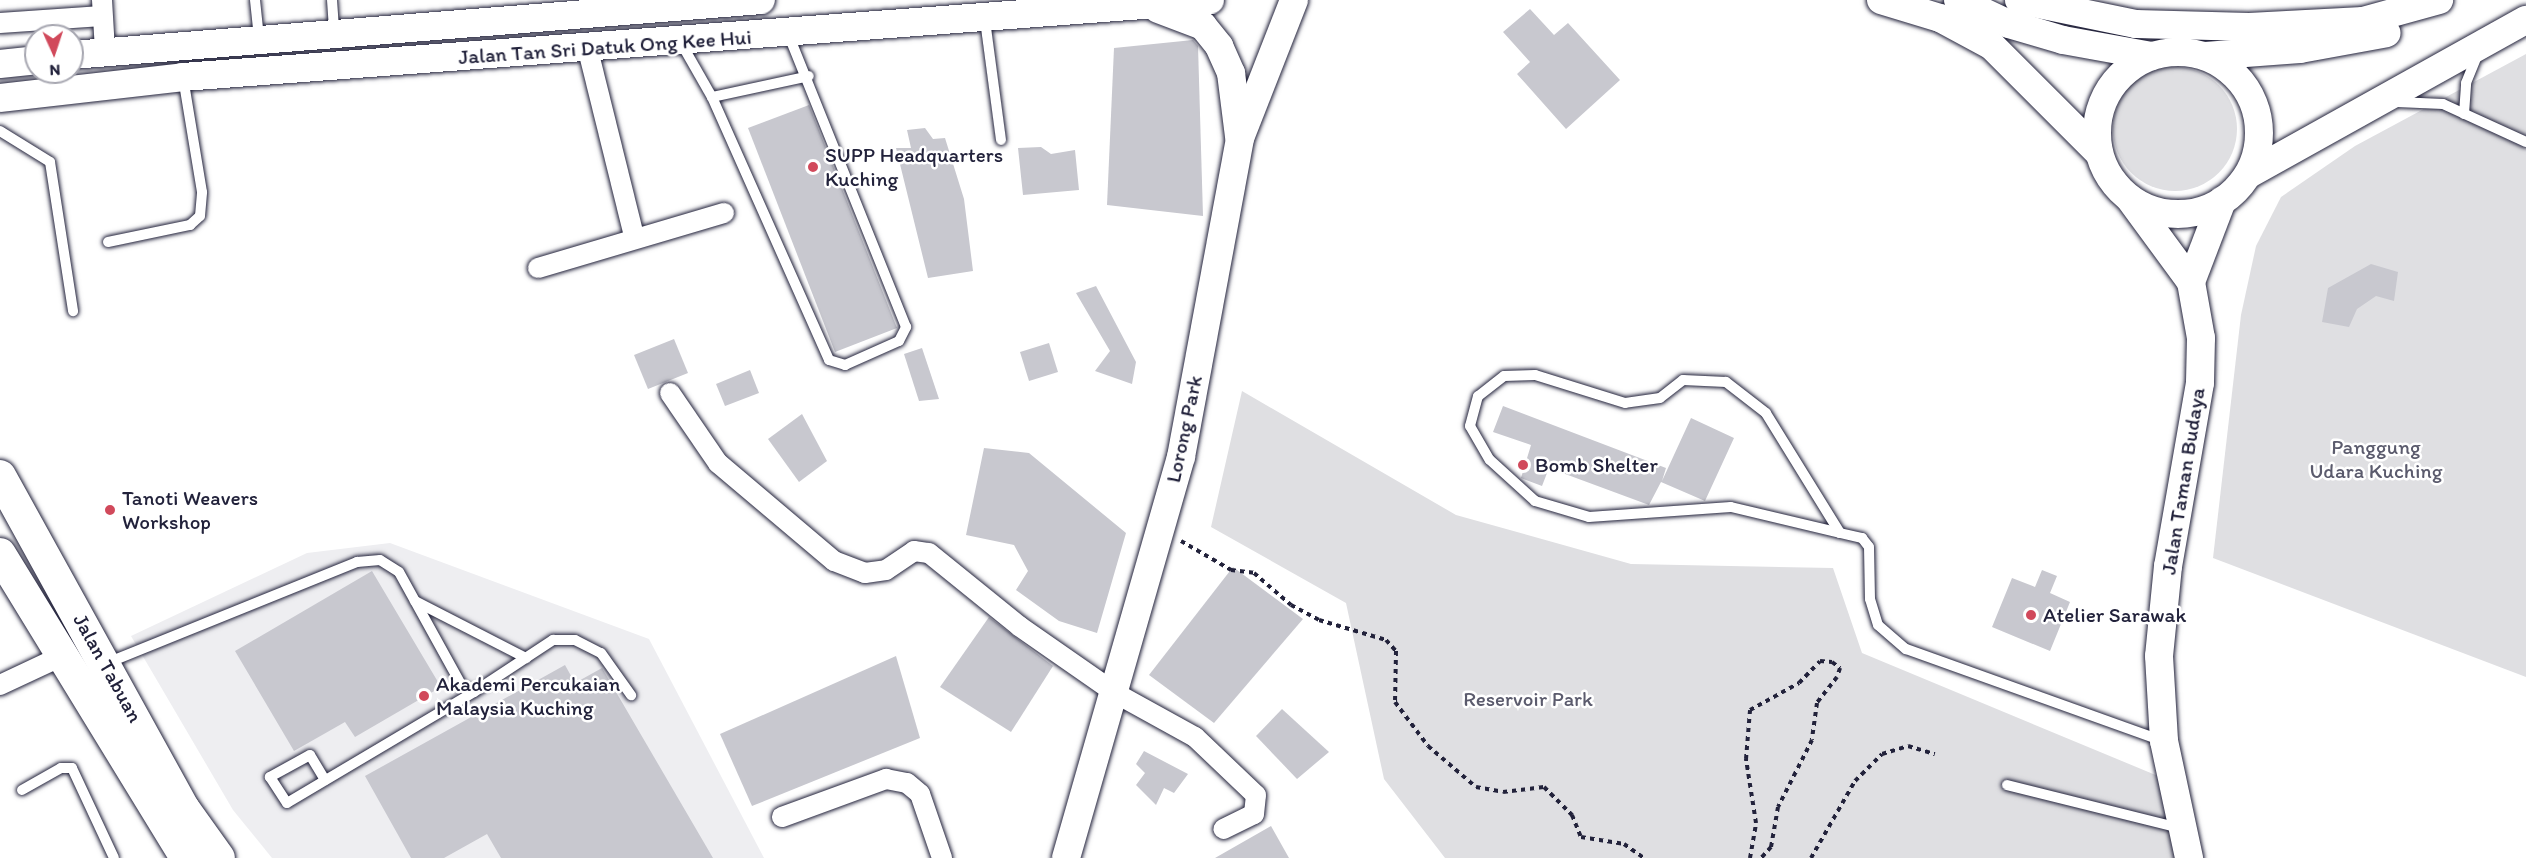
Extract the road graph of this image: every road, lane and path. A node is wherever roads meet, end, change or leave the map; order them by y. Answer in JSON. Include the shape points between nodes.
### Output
{"nodes":[{"id":1,"x":255,"y":0,"type":"edge"},
{"id":2,"x":332,"y":0,"type":"edge"},
{"id":3,"x":761,"y":0,"type":"edge"},
{"id":4,"x":1210,"y":0,"type":"edge"},
{"id":5,"x":1294,"y":0,"type":"edge"},
{"id":6,"x":1881,"y":0,"type":"edge"},
{"id":7,"x":1958,"y":0,"type":"edge"},
{"id":8,"x":2439,"y":0,"type":"edge"},
{"id":9,"x":2455,"y":0,"type":"edge"},
{"id":10,"x":2032,"y":2,"type":"edge"},
{"id":11,"x":669,"y":3,"type":"edge"},
{"id":12,"x":1141,"y":5,"type":"junction"},
{"id":13,"x":102,"y":8,"type":"edge"},
{"id":14,"x":985,"y":20,"type":"junction"},
{"id":15,"x":2526,"y":20,"type":"edge"},
{"id":16,"x":0,"y":23,"type":"edge"},
{"id":17,"x":334,"y":32,"type":"junction"},
{"id":18,"x":787,"y":33,"type":"junction"},
{"id":19,"x":259,"y":39,"type":"junction"},
{"id":20,"x":2489,"y":40,"type":"junction"},
{"id":21,"x":680,"y":41,"type":"junction"},
{"id":22,"x":588,"y":50,"type":"junction"},
{"id":23,"x":105,"y":51,"type":"junction"},
{"id":24,"x":84,"y":54,"type":"edge"},
{"id":25,"x":2152,"y":56,"type":"junction"},
{"id":26,"x":2205,"y":56,"type":"junction"},
{"id":27,"x":24,"y":61,"type":"edge"},
{"id":28,"x":0,"y":64,"type":"edge"},
{"id":29,"x":809,"y":76,"type":"junction"},
{"id":30,"x":183,"y":77,"type":"junction"},
{"id":31,"x":712,"y":97,"type":"junction"},
{"id":32,"x":0,"y":98,"type":"edge"},
{"id":33,"x":2379,"y":102,"type":"junction"},
{"id":34,"x":2464,"y":114,"type":"junction"},
{"id":35,"x":0,"y":131,"type":"edge"},
{"id":36,"x":1239,"y":138,"type":"junction"},
{"id":37,"x":1001,"y":140,"type":"dead end"},
{"id":38,"x":2526,"y":142,"type":"edge"},
{"id":39,"x":2099,"y":153,"type":"junction"},
{"id":40,"x":2249,"y":174,"type":"junction"},
{"id":41,"x":2130,"y":199,"type":"junction"},
{"id":42,"x":2222,"y":201,"type":"junction"},
{"id":43,"x":724,"y":213,"type":"dead end"},
{"id":44,"x":634,"y":236,"type":"junction"},
{"id":45,"x":108,"y":242,"type":"dead end"},
{"id":46,"x":538,"y":268,"type":"dead end"},
{"id":47,"x":2191,"y":282,"type":"junction"},
{"id":48,"x":72,"y":311,"type":"dead end"},
{"id":49,"x":670,"y":393,"type":"dead end"},
{"id":50,"x":0,"y":476,"type":"edge"},
{"id":51,"x":1161,"y":529,"type":"junction"},
{"id":52,"x":1840,"y":534,"type":"junction"},
{"id":53,"x":0,"y":555,"type":"edge"},
{"id":54,"x":415,"y":602,"type":"junction"},
{"id":55,"x":64,"y":655,"type":"junction"},
{"id":56,"x":526,"y":658,"type":"junction"},
{"id":57,"x":106,"y":663,"type":"junction"},
{"id":58,"x":0,"y":685,"type":"edge"},
{"id":59,"x":474,"y":692,"type":"junction"},
{"id":60,"x":1117,"y":694,"type":"junction"},
{"id":61,"x":632,"y":695,"type":"dead end"},
{"id":62,"x":2164,"y":741,"type":"junction"},
{"id":63,"x":1935,"y":754,"type":"dead end"},
{"id":64,"x":325,"y":780,"type":"junction"},
{"id":65,"x":2007,"y":785,"type":"dead end"},
{"id":66,"x":22,"y":790,"type":"dead end"},
{"id":67,"x":782,"y":817,"type":"dead end"},
{"id":68,"x":1223,"y":829,"type":"dead end"},
{"id":69,"x":2183,"y":829,"type":"junction"},
{"id":70,"x":174,"y":854,"type":"edge"},
{"id":71,"x":114,"y":858,"type":"edge"},
{"id":72,"x":219,"y":858,"type":"edge"},
{"id":73,"x":942,"y":858,"type":"edge"},
{"id":74,"x":1066,"y":858,"type":"edge"},
{"id":75,"x":1644,"y":858,"type":"edge"},
{"id":76,"x":1750,"y":858,"type":"edge"},
{"id":77,"x":1761,"y":858,"type":"edge"},
{"id":78,"x":1811,"y":858,"type":"edge"},
{"id":79,"x":2189,"y":858,"type":"edge"}],
"edges":[{"from":1,"to":19,"type":"lane"},
{"from":2,"to":17,"type":"lane"},
{"from":3,"to":11,"type":"main road","name":"Jalan Tan Sri Datuk Ong Kee Hui"},
{"from":4,"to":12,"type":"main road","name":"Jalan Tan Sri Datuk Ong Kee Hui"},
{"from":5,"to":36,"type":"main road","name":"Lorong Park"},
{"from":6,"to":39,"type":"main road","via":[[1940,18],[1992,46]]},
{"from":7,"to":25,"type":"main road","via":[[2009,24],[2063,40]]},
{"from":8,"to":10,"type":"main road","via":[[2363,21],[2249,27],[2136,24]]},
{"from":9,"to":26,"type":"main road","via":[[2419,24],[2370,38]]},
{"from":11,"to":17,"type":"main road","name":"Jalan Tan Sri Datuk Ong Kee Hui"},
{"from":12,"to":14,"type":"main road","name":"Jalan Tan Sri Datuk Ong Kee Hui"},
{"from":12,"to":36,"type":"main road","via":[[1203,26],[1219,46],[1231,73]]},
{"from":13,"to":16,"type":"street"},
{"from":13,"to":23,"type":"street"},
{"from":14,"to":18,"type":"main road","name":"Jalan Tan Sri Datuk Ong Kee Hui"},
{"from":14,"to":37,"type":"lane"},
{"from":15,"to":20,"type":"main road"},
{"from":17,"to":19,"type":"main road","name":"Jalan Tan Sri Datuk Ong Kee Hui"},
{"from":18,"to":21,"type":"main road","name":"Jalan Tan Sri Datuk Ong Kee Hui"},
{"from":18,"to":29,"type":"lane"},
{"from":19,"to":23,"type":"main road","name":"Jalan Tan Sri Datuk Ong Kee Hui"},
{"from":20,"to":33,"type":"main road"},
{"from":20,"to":34,"type":"lane","via":[[2466,83]]},
{"from":21,"to":22,"type":"main road","name":"Jalan Tan Sri Datuk Ong Kee Hui"},
{"from":21,"to":31,"type":"lane"},
{"from":22,"to":30,"type":"main road","name":"Jalan Tan Sri Datuk Ong Kee Hui"},
{"from":22,"to":44,"type":"street"},
{"from":23,"to":24,"type":"main road","name":"Jalan Tan Sri Datuk Ong Kee Hui"},
{"from":25,"to":26,"type":"main road","via":[[2178,52]]},
{"from":25,"to":39,"type":"main road","via":[[2130,67],[2109,91],[2097,129]]},
{"from":26,"to":40,"type":"main road","via":[[2226,67],[2255,105],[2259,140]]},
{"from":27,"to":28,"type":"main road"},
{"from":29,"to":31,"type":"lane"},
{"from":29,"to":31,"type":"lane","via":[[906,327],[899,341],[845,365],[829,360]]},
{"from":30,"to":32,"type":"main road","name":"Jalan Tan Sri Datuk Ong Kee Hui"},
{"from":30,"to":45,"type":"lane","via":[[202,192],[200,216],[190,225]]},
{"from":33,"to":34,"type":"lane","via":[[2443,104]]},
{"from":33,"to":40,"type":"main road"},
{"from":34,"to":38,"type":"lane"},
{"from":35,"to":48,"type":"lane","via":[[50,162]]},
{"from":36,"to":51,"type":"main road","name":"Lorong Park","via":[[1181,457]]},
{"from":39,"to":41,"type":"main road","via":[[2110,179]]},
{"from":40,"to":42,"type":"main road"},
{"from":41,"to":42,"type":"main road","via":[[2176,214]]},
{"from":41,"to":47,"type":"main road"},
{"from":42,"to":47,"type":"main road"},
{"from":43,"to":44,"type":"street"},
{"from":44,"to":46,"type":"street"},
{"from":47,"to":62,"type":"main road","name":"Jalan Taman Budaya","via":[[2200,338],[2200,383],[2160,645]]},
{"from":49,"to":60,"type":"street","via":[[718,463],[834,561],[865,573],[886,570],[914,551],[929,553],[1019,626]]},
{"from":50,"to":57,"type":"main road","name":"Jalan Tabuan"},
{"from":51,"to":60,"type":"main road","name":"Lorong Park"},
{"from":51,"to":75,"type":"path","via":[[1231,570],[1254,573],[1291,605],[1319,620],[1386,640],[1396,651],[1395,702],[1428,746],[1476,787],[1503,792],[1544,787],[1572,815],[1581,837],[1624,844]]},
{"from":52,"to":52,"type":"lane","via":[[1731,507],[1589,517],[1535,501],[1491,460],[1470,426],[1478,396],[1504,376],[1534,375],[1625,403],[1660,398],[1683,380],[1726,382],[1766,413]]},
{"from":52,"to":62,"type":"lane","via":[[1862,538],[1869,546],[1870,599],[1878,625],[1906,649]]},
{"from":53,"to":55,"type":"main road","name":"Jalan Tabuan"},
{"from":54,"to":56,"type":"lane"},
{"from":54,"to":57,"type":"lane","via":[[399,573],[380,560],[357,562]]},
{"from":54,"to":59,"type":"lane","via":[[462,686]]},
{"from":55,"to":58,"type":"street"},
{"from":55,"to":70,"type":"main road","name":"Jalan Tabuan"},
{"from":56,"to":59,"type":"lane"},
{"from":56,"to":61,"type":"lane","via":[[553,640],[575,640],[601,653]]},
{"from":57,"to":72,"type":"main road","name":"Jalan Tabuan","via":[[184,809]]},
{"from":59,"to":64,"type":"lane"},
{"from":60,"to":68,"type":"street","via":[[1195,738],[1256,795],[1254,814]]},
{"from":60,"to":74,"type":"main road","name":"Lorong Park"},
{"from":62,"to":69,"type":"main road","name":"Jalan Taman Budaya"},
{"from":63,"to":78,"type":"path","via":[[1908,746],[1882,754],[1855,781]]},
{"from":64,"to":64,"type":"lane","via":[[287,803],[270,777],[310,755]]},
{"from":65,"to":69,"type":"lane"},
{"from":66,"to":71,"type":"lane","via":[[61,768],[72,768]]},
{"from":67,"to":73,"type":"street","via":[[886,779],[907,783],[920,794]]},
{"from":69,"to":79,"type":"main road","name":"Jalan Taman Budaya"},
{"from":76,"to":77,"type":"path","via":[[1756,823],[1746,759],[1750,710],[1799,683],[1820,662],[1832,662],[1840,668],[1837,677],[1817,703],[1812,740],[1778,807],[1770,847]]}]}
